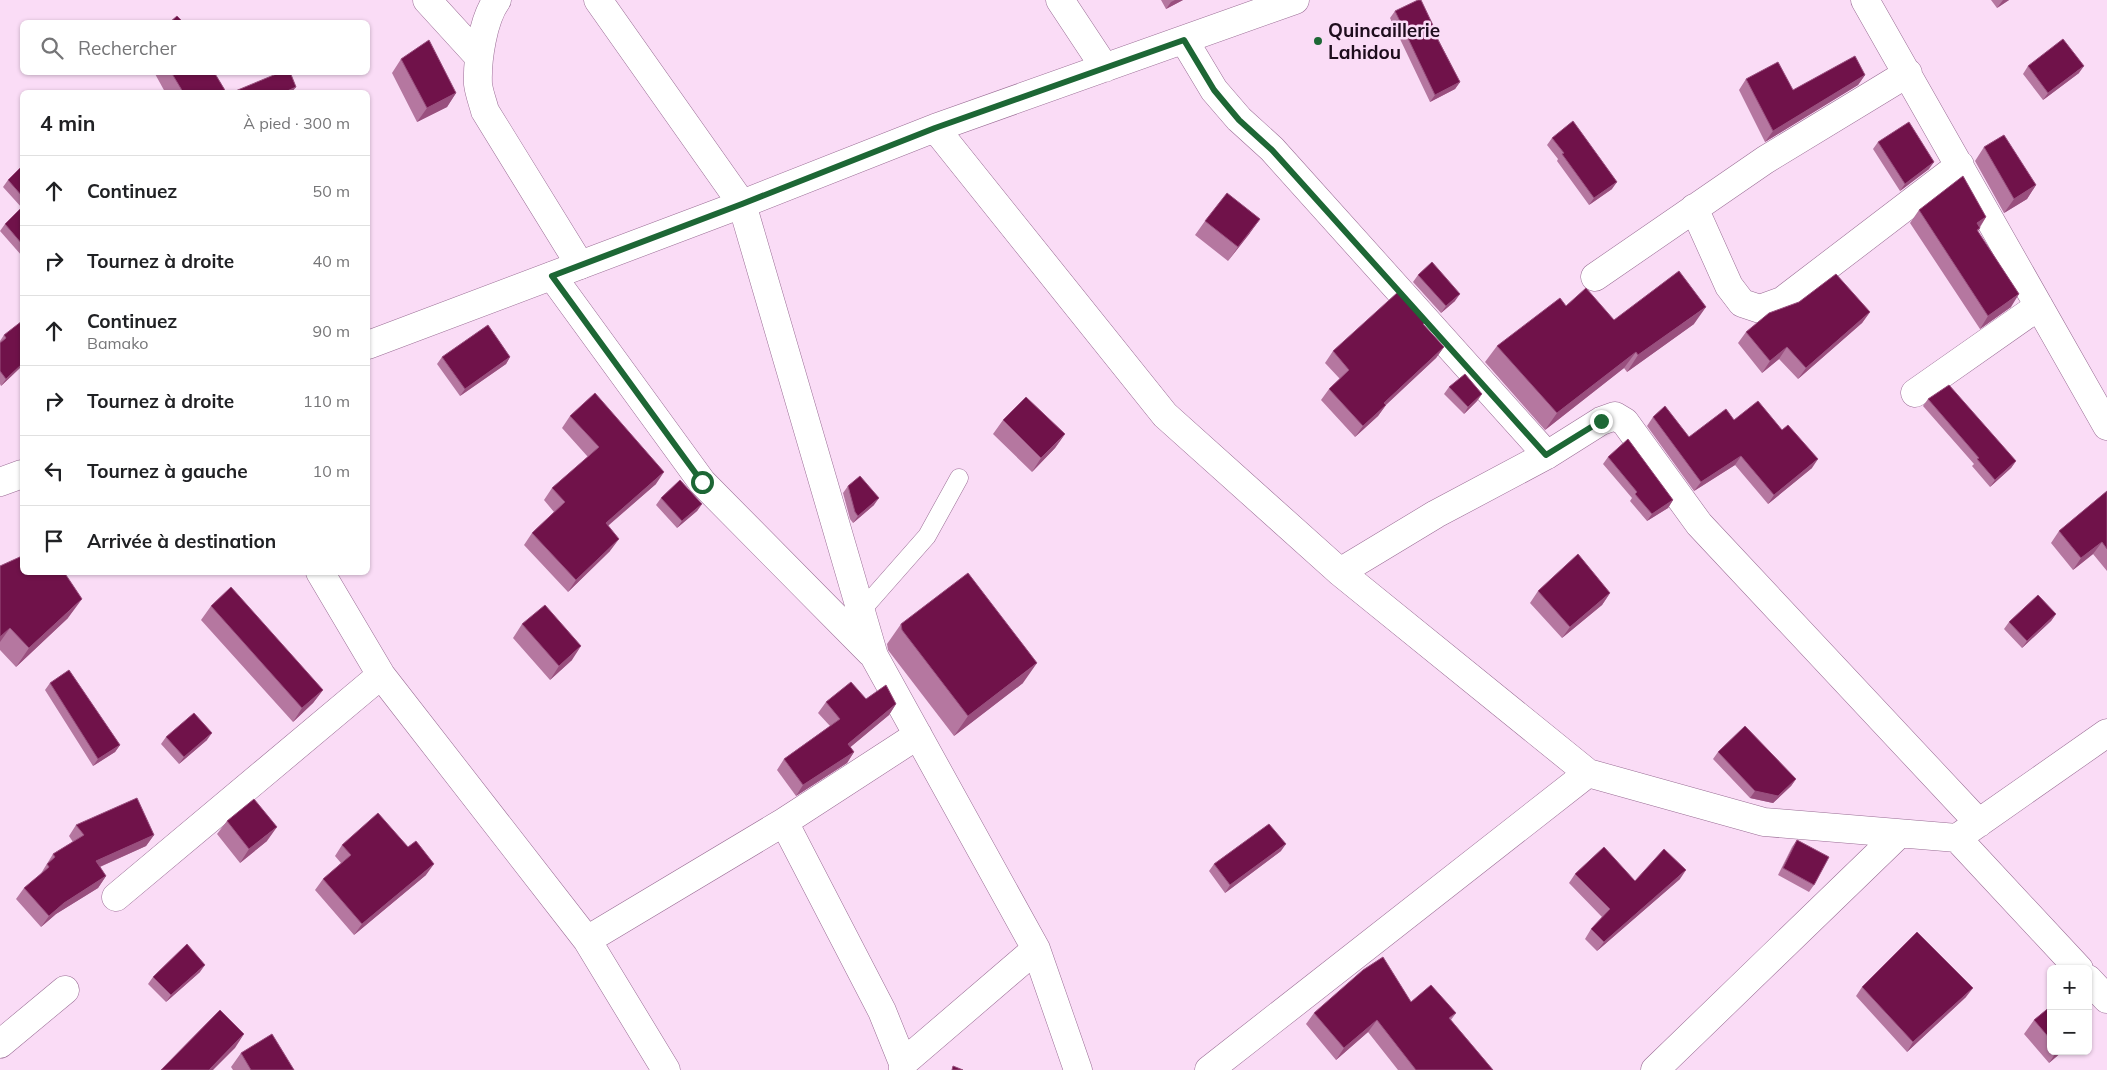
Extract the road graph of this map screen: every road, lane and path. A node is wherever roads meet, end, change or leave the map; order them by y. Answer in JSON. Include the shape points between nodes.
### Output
{"nodes":[{"id":1,"x":427,"y":0,"type":"edge"},
{"id":2,"x":497,"y":0,"type":"edge"},
{"id":3,"x":598,"y":0,"type":"edge"},
{"id":4,"x":1060,"y":0,"type":"edge"},
{"id":5,"x":1295,"y":0,"type":"edge"},
{"id":6,"x":1865,"y":0,"type":"edge"},
{"id":7,"x":1184,"y":40,"type":"junction"},
{"id":8,"x":479,"y":58,"type":"junction"},
{"id":9,"x":1105,"y":68,"type":"junction"},
{"id":10,"x":1908,"y":73,"type":"junction"},
{"id":11,"x":935,"y":128,"type":"junction"},
{"id":12,"x":1960,"y":166,"type":"junction"},
{"id":13,"x":742,"y":204,"type":"junction"},
{"id":14,"x":1694,"y":208,"type":"junction"},
{"id":15,"x":580,"y":265,"type":"junction"},
{"id":16,"x":552,"y":276,"type":"junction"},
{"id":17,"x":1595,"y":277,"type":"dead end"},
{"id":18,"x":2039,"y":306,"type":"junction"},
{"id":19,"x":370,"y":344,"type":"edge"},
{"id":20,"x":1915,"y":393,"type":"dead end"},
{"id":21,"x":2107,"y":426,"type":"edge"},
{"id":22,"x":1546,"y":455,"type":"junction"},
{"id":23,"x":20,"y":475,"type":"edge"},
{"id":24,"x":959,"y":478,"type":"dead end"},
{"id":25,"x":0,"y":482,"type":"edge"},
{"id":26,"x":1340,"y":572,"type":"junction"},
{"id":27,"x":322,"y":575,"type":"edge"},
{"id":28,"x":861,"y":611,"type":"junction"},
{"id":29,"x":874,"y":656,"type":"junction"},
{"id":30,"x":381,"y":675,"type":"junction"},
{"id":31,"x":2107,"y":733,"type":"edge"},
{"id":32,"x":918,"y":735,"type":"junction"},
{"id":33,"x":1588,"y":773,"type":"junction"},
{"id":34,"x":784,"y":822,"type":"junction"},
{"id":35,"x":1968,"y":830,"type":"junction"},
{"id":36,"x":1899,"y":834,"type":"junction"},
{"id":37,"x":116,"y":897,"type":"dead end"},
{"id":38,"x":587,"y":940,"type":"junction"},
{"id":39,"x":1036,"y":949,"type":"junction"},
{"id":40,"x":2076,"y":965,"type":"edge"},
{"id":41,"x":2092,"y":983,"type":"edge"},
{"id":42,"x":65,"y":990,"type":"dead end"},
{"id":43,"x":2107,"y":999,"type":"edge"},
{"id":44,"x":0,"y":1044,"type":"edge"},
{"id":45,"x":903,"y":1066,"type":"edge"},
{"id":46,"x":666,"y":1070,"type":"edge"},
{"id":47,"x":1078,"y":1070,"type":"edge"},
{"id":48,"x":1209,"y":1070,"type":"edge"},
{"id":49,"x":1655,"y":1070,"type":"edge"}],
"edges":[{"from":1,"to":8,"type":"street"},
{"from":2,"to":8,"type":"street","via":[[491,9]]},
{"from":3,"to":13,"type":"street"},
{"from":4,"to":9,"type":"street"},
{"from":5,"to":7,"type":"street"},
{"from":6,"to":10,"type":"street"},
{"from":7,"to":9,"type":"street"},
{"from":7,"to":22,"type":"street","via":[[1214,90],[1239,120],[1272,150]]},
{"from":8,"to":15,"type":"street","via":[[478,86],[485,111]]},
{"from":9,"to":11,"type":"street"},
{"from":10,"to":12,"type":"street"},
{"from":10,"to":14,"type":"street","via":[[1765,160]]},
{"from":11,"to":13,"type":"street"},
{"from":11,"to":26,"type":"street","via":[[1165,415]]},
{"from":12,"to":14,"type":"street","via":[[1782,301],[1760,308],[1742,303],[1729,286]]},
{"from":12,"to":18,"type":"street"},
{"from":13,"to":15,"type":"street"},
{"from":13,"to":28,"type":"street"},
{"from":14,"to":17,"type":"street"},
{"from":15,"to":16,"type":"street"},
{"from":16,"to":19,"type":"street"},
{"from":16,"to":29,"type":"street","via":[[702,482]]},
{"from":18,"to":20,"type":"street"},
{"from":18,"to":21,"type":"street"},
{"from":22,"to":26,"type":"street","via":[[1436,514]]},
{"from":22,"to":35,"type":"street","via":[[1601,421],[1615,416],[1626,422],[1699,524]]},
{"from":23,"to":25,"type":"street"},
{"from":24,"to":28,"type":"lane","via":[[927,536]]},
{"from":26,"to":33,"type":"street"},
{"from":27,"to":30,"type":"street"},
{"from":28,"to":29,"type":"street"},
{"from":29,"to":32,"type":"street"},
{"from":30,"to":37,"type":"street"},
{"from":30,"to":38,"type":"street"},
{"from":31,"to":35,"type":"street"},
{"from":32,"to":34,"type":"street"},
{"from":32,"to":39,"type":"street"},
{"from":33,"to":36,"type":"street","via":[[1764,822]]},
{"from":33,"to":48,"type":"street"},
{"from":34,"to":38,"type":"street"},
{"from":34,"to":45,"type":"street","via":[[882,1011]]},
{"from":35,"to":36,"type":"street"},
{"from":35,"to":40,"type":"street"},
{"from":36,"to":49,"type":"street"},
{"from":38,"to":46,"type":"street"},
{"from":39,"to":45,"type":"street"},
{"from":39,"to":47,"type":"street"},
{"from":41,"to":43,"type":"street"},
{"from":42,"to":44,"type":"street"}]}
